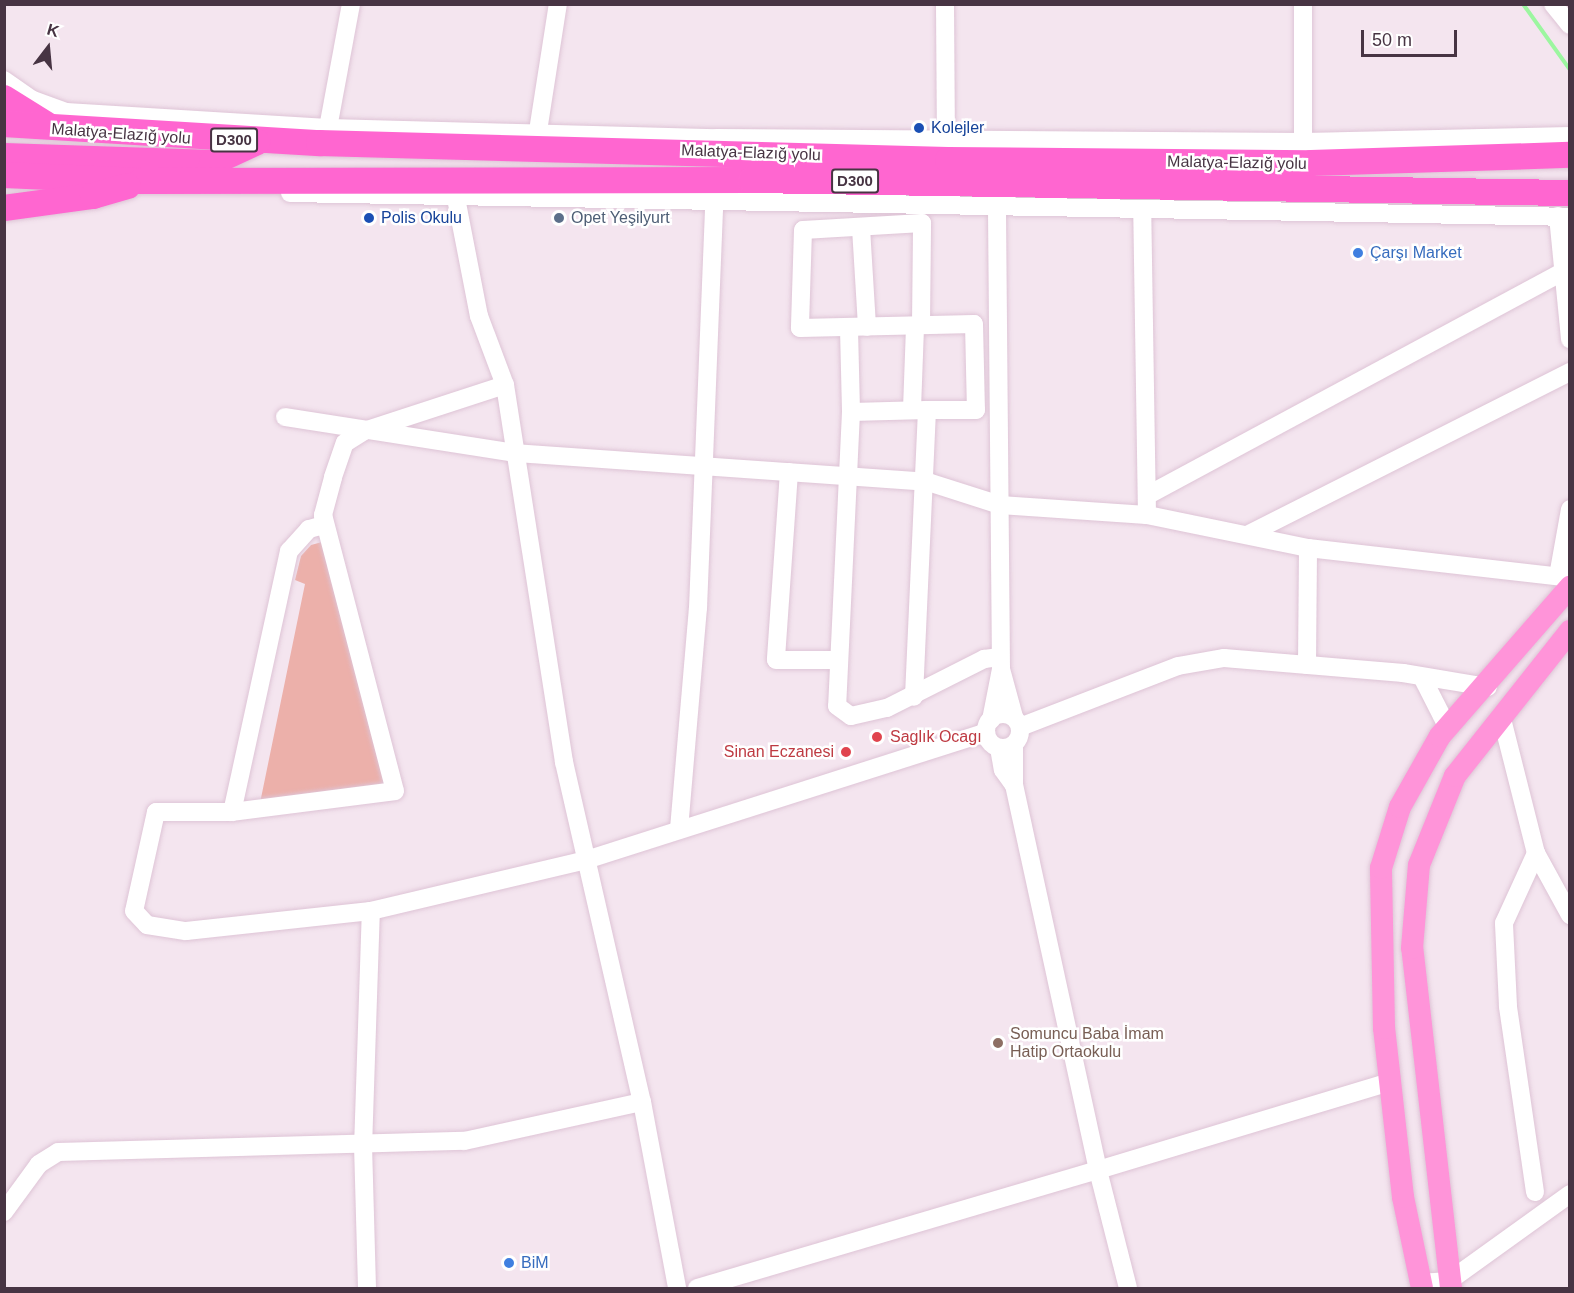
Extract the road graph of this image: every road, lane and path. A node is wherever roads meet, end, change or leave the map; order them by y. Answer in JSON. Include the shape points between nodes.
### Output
{"nodes":[{"id":1,"x":351,"y":4,"type":"edge"},
{"id":2,"x":558,"y":4,"type":"edge"},
{"id":3,"x":945,"y":4,"type":"edge"},
{"id":4,"x":1303,"y":4,"type":"edge"},
{"id":5,"x":1553,"y":4,"type":"edge"},
{"id":6,"x":1569,"y":25,"type":"edge"},
{"id":7,"x":4,"y":80,"type":"edge"},
{"id":8,"x":4,"y":98,"type":"edge"},
{"id":9,"x":4,"y":124,"type":"edge"},
{"id":10,"x":328,"y":128,"type":"junction"},
{"id":11,"x":57,"y":130,"type":"junction"},
{"id":12,"x":538,"y":131,"type":"junction"},
{"id":13,"x":946,"y":136,"type":"junction"},
{"id":14,"x":1569,"y":136,"type":"edge"},
{"id":15,"x":716,"y":138,"type":"junction"},
{"id":16,"x":260,"y":141,"type":"junction"},
{"id":17,"x":1304,"y":142,"type":"junction"},
{"id":18,"x":464,"y":147,"type":"junction"},
{"id":19,"x":1569,"y":155,"type":"edge"},
{"id":20,"x":4,"y":156,"type":"edge"},
{"id":21,"x":4,"y":175,"type":"edge"},
{"id":22,"x":1569,"y":176,"type":"edge"},
{"id":23,"x":141,"y":182,"type":"junction"},
{"id":24,"x":1222,"y":185,"type":"junction"},
{"id":25,"x":213,"y":190,"type":"joint"},
{"id":26,"x":1471,"y":191,"type":"junction"},
{"id":27,"x":1569,"y":193,"type":"edge"},
{"id":28,"x":456,"y":198,"type":"junction"},
{"id":29,"x":714,"y":202,"type":"junction"},
{"id":30,"x":996,"y":203,"type":"junction"},
{"id":31,"x":4,"y":208,"type":"edge"},
{"id":32,"x":1142,"y":211,"type":"junction"},
{"id":33,"x":1564,"y":217,"type":"edge"},
{"id":34,"x":861,"y":228,"type":"junction"},
{"id":35,"x":1561,"y":273,"type":"junction"},
{"id":36,"x":918,"y":326,"type":"junction"},
{"id":37,"x":867,"y":327,"type":"junction"},
{"id":38,"x":849,"y":328,"type":"junction"},
{"id":39,"x":1569,"y":339,"type":"edge"},
{"id":40,"x":1569,"y":372,"type":"edge"},
{"id":41,"x":505,"y":385,"type":"junction"},
{"id":42,"x":920,"y":409,"type":"junction"},
{"id":43,"x":851,"y":412,"type":"junction"},
{"id":44,"x":285,"y":417,"type":"dead end"},
{"id":45,"x":364,"y":431,"type":"junction"},
{"id":46,"x":515,"y":453,"type":"junction"},
{"id":47,"x":701,"y":466,"type":"junction"},
{"id":48,"x":789,"y":472,"type":"junction"},
{"id":49,"x":852,"y":477,"type":"junction"},
{"id":50,"x":928,"y":482,"type":"junction"},
{"id":51,"x":1150,"y":494,"type":"junction"},
{"id":52,"x":1000,"y":505,"type":"junction"},
{"id":53,"x":1569,"y":509,"type":"edge"},
{"id":54,"x":323,"y":515,"type":"junction"},
{"id":55,"x":1147,"y":515,"type":"junction"},
{"id":56,"x":1249,"y":534,"type":"junction"},
{"id":57,"x":1308,"y":548,"type":"junction"},
{"id":58,"x":1566,"y":580,"type":"edge"},
{"id":59,"x":1569,"y":630,"type":"edge"},
{"id":60,"x":836,"y":660,"type":"junction"},
{"id":61,"x":1000,"y":663,"type":"junction"},
{"id":62,"x":1306,"y":665,"type":"junction"},
{"id":63,"x":1422,"y":677,"type":"junction"},
{"id":64,"x":1488,"y":687,"type":"junction"},
{"id":65,"x":914,"y":697,"type":"junction"},
{"id":66,"x":1501,"y":715,"type":"junction"},
{"id":67,"x":1017,"y":722,"type":"junction"},
{"id":68,"x":988,"y":726,"type":"junction"},
{"id":69,"x":1448,"y":729,"type":"junction"},
{"id":70,"x":1006,"y":746,"type":"junction"},
{"id":71,"x":232,"y":812,"type":"junction"},
{"id":72,"x":679,"y":829,"type":"junction"},
{"id":73,"x":1536,"y":853,"type":"junction"},
{"id":74,"x":586,"y":860,"type":"junction"},
{"id":75,"x":371,"y":911,"type":"junction"},
{"id":76,"x":1569,"y":915,"type":"edge"},
{"id":77,"x":1389,"y":1082,"type":"junction"},
{"id":78,"x":642,"y":1102,"type":"junction"},
{"id":79,"x":363,"y":1148,"type":"junction"},
{"id":80,"x":1098,"y":1170,"type":"junction"},
{"id":81,"x":1535,"y":1192,"type":"dead end"},
{"id":82,"x":1569,"y":1194,"type":"edge"},
{"id":83,"x":4,"y":1212,"type":"edge"},
{"id":84,"x":1450,"y":1285,"type":"edge"},
{"id":85,"x":1421,"y":1286,"type":"edge"},
{"id":86,"x":368,"y":1288,"type":"edge"},
{"id":87,"x":677,"y":1288,"type":"edge"},
{"id":88,"x":697,"y":1288,"type":"edge"},
{"id":89,"x":1128,"y":1288,"type":"edge"}],
"edges":[{"from":1,"to":10,"type":"street"},
{"from":2,"to":12,"type":"street"},
{"from":3,"to":13,"type":"street"},
{"from":4,"to":17,"type":"street"},
{"from":5,"to":6,"type":"street"},
{"from":7,"to":10,"type":"street","via":[[33,100],[66,112]]},
{"from":8,"to":11,"type":"highway"},
{"from":9,"to":11,"type":"highway","name":"Malatya-Elazığ yolu","number":"D300"},
{"from":10,"to":12,"type":"street"},
{"from":11,"to":16,"type":"highway","name":"Malatya-Elazığ yolu","number":"D300"},
{"from":12,"to":15,"type":"street"},
{"from":13,"to":15,"type":"street"},
{"from":13,"to":17,"type":"street"},
{"from":14,"to":17,"type":"street"},
{"from":15,"to":18,"type":"street"},
{"from":16,"to":18,"type":"highway","name":"Malatya-Elazığ yolu","number":"D300"},
{"from":16,"to":20,"type":"highway","via":[[212,163]]},
{"from":18,"to":19,"type":"highway","name":"Malatya-Elazığ yolu","number":"D300","via":[[1311,164]]},
{"from":21,"to":23,"type":"highway","name":"Malatya-Elazığ yolu","number":"D300"},
{"from":22,"to":26,"type":"highway","via":[[1515,176]]},
{"from":23,"to":24,"type":"highway","name":"Malatya-Elazığ yolu","number":"D300"},
{"from":23,"to":25,"type":"highway"},
{"from":23,"to":31,"type":"highway","via":[[93,196]]},
{"from":24,"to":26,"type":"highway","name":"Malatya-Elazığ yolu","number":"D300"},
{"from":24,"to":30,"type":"street"},
{"from":25,"to":28,"type":"street"},
{"from":26,"to":27,"type":"highway","name":"Malatya-Elazığ yolu","number":"D300"},
{"from":28,"to":29,"type":"street"},
{"from":28,"to":41,"type":"street","via":[[479,316]]},
{"from":29,"to":30,"type":"street"},
{"from":29,"to":47,"type":"street"},
{"from":30,"to":32,"type":"street"},
{"from":30,"to":52,"type":"street"},
{"from":32,"to":33,"type":"street"},
{"from":32,"to":51,"type":"street"},
{"from":33,"to":35,"type":"street"},
{"from":34,"to":36,"type":"street","via":[[922,223]]},
{"from":34,"to":37,"type":"street"},
{"from":34,"to":38,"type":"street","via":[[803,230],[800,328]]},
{"from":35,"to":39,"type":"street"},
{"from":35,"to":51,"type":"street"},
{"from":36,"to":37,"type":"street"},
{"from":36,"to":42,"type":"street"},
{"from":36,"to":42,"type":"street","via":[[974,324],[976,410]]},
{"from":37,"to":38,"type":"street"},
{"from":38,"to":43,"type":"street"},
{"from":40,"to":56,"type":"street"},
{"from":41,"to":45,"type":"street"},
{"from":41,"to":46,"type":"street"},
{"from":42,"to":43,"type":"street"},
{"from":42,"to":50,"type":"street"},
{"from":43,"to":49,"type":"street"},
{"from":44,"to":45,"type":"street"},
{"from":45,"to":46,"type":"street"},
{"from":45,"to":54,"type":"street","via":[[345,443]]},
{"from":46,"to":47,"type":"street"},
{"from":46,"to":74,"type":"street","via":[[564,762]]},
{"from":47,"to":48,"type":"street"},
{"from":47,"to":72,"type":"street","via":[[698,608]]},
{"from":48,"to":49,"type":"street"},
{"from":48,"to":60,"type":"street","via":[[776,660]]},
{"from":49,"to":50,"type":"street"},
{"from":49,"to":60,"type":"street"},
{"from":50,"to":52,"type":"street"},
{"from":50,"to":65,"type":"street"},
{"from":51,"to":55,"type":"street"},
{"from":52,"to":55,"type":"street"},
{"from":52,"to":61,"type":"street"},
{"from":53,"to":58,"type":"street"},
{"from":54,"to":71,"type":"street","via":[[324,525],[309,529],[289,551]]},
{"from":54,"to":71,"type":"street","via":[[395,791]]},
{"from":55,"to":56,"type":"street"},
{"from":56,"to":57,"type":"street"},
{"from":57,"to":58,"type":"street"},
{"from":57,"to":62,"type":"street"},
{"from":58,"to":64,"type":"main road"},
{"from":59,"to":66,"type":"main road"},
{"from":60,"to":65,"type":"street","via":[[837,706],[851,716]]},
{"from":61,"to":65,"type":"street","via":[[984,659]]},
{"from":61,"to":67,"type":"street"},
{"from":61,"to":68,"type":"street"},
{"from":62,"to":63,"type":"street"},
{"from":62,"to":67,"type":"street","via":[[1224,658],[1178,666]]},
{"from":63,"to":64,"type":"street"},
{"from":63,"to":69,"type":"street"},
{"from":64,"to":69,"type":"main road"},
{"from":66,"to":73,"type":"street"},
{"from":66,"to":84,"type":"main road","via":[[1443,797],[1419,865],[1412,907]]},
{"from":67,"to":68,"type":"street","via":[[1003,714]]},
{"from":67,"to":70,"type":"street"},
{"from":68,"to":70,"type":"street"},
{"from":68,"to":72,"type":"street"},
{"from":69,"to":77,"type":"main road","via":[[1400,807],[1381,868],[1379,929]]},
{"from":70,"to":80,"type":"street","via":[[1003,770],[1014,785]]},
{"from":71,"to":75,"type":"street","via":[[156,812],[135,901],[141,922],[165,930],[218,931]]},
{"from":72,"to":74,"type":"street"},
{"from":73,"to":76,"type":"street"},
{"from":73,"to":81,"type":"street","via":[[1504,923],[1509,1006]]},
{"from":74,"to":75,"type":"street"},
{"from":74,"to":78,"type":"street"},
{"from":75,"to":79,"type":"street"},
{"from":77,"to":80,"type":"street"},
{"from":77,"to":85,"type":"main road"},
{"from":78,"to":79,"type":"street","via":[[464,1141]]},
{"from":78,"to":87,"type":"street"},
{"from":79,"to":83,"type":"street","via":[[58,1152],[39,1164]]},
{"from":79,"to":86,"type":"street"},
{"from":80,"to":88,"type":"street"},
{"from":80,"to":89,"type":"street"},
{"from":82,"to":84,"type":"street"},
{"from":84,"to":85,"type":"street"}]}
